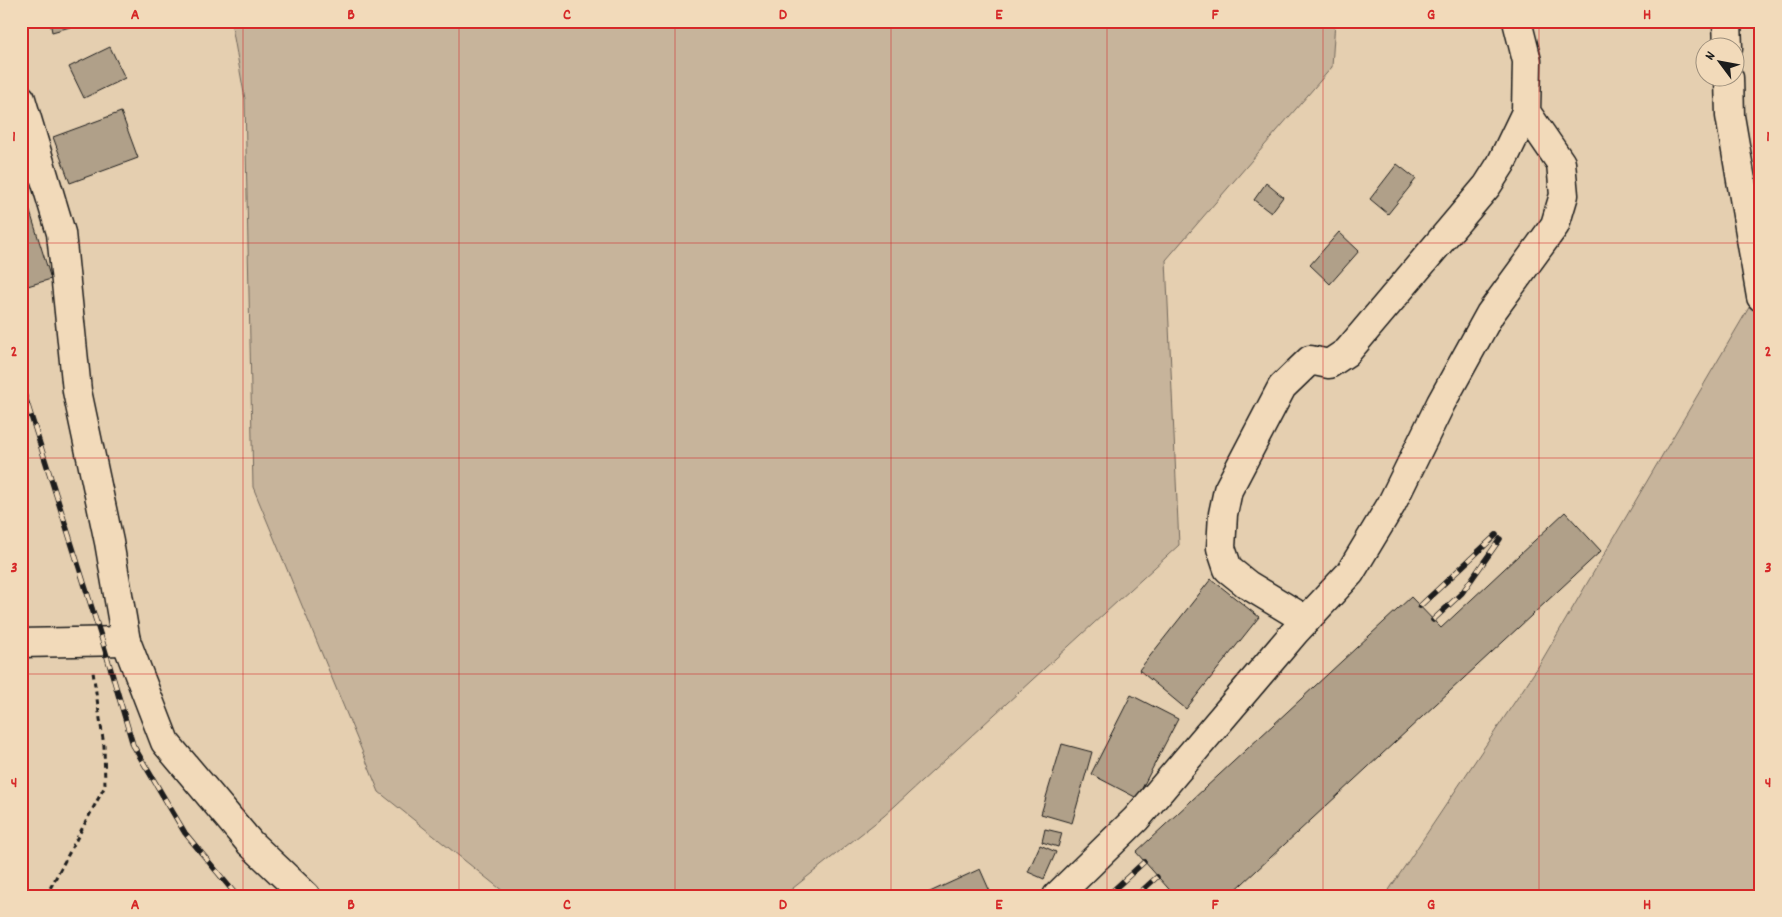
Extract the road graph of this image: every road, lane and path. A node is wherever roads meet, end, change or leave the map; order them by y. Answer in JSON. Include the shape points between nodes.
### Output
{"nodes":[{"id":1,"x":1517,"y":21,"type":"edge"},
{"id":2,"x":1727,"y":21,"type":"edge"},
{"id":3,"x":1728,"y":38,"type":"edge"},
{"id":4,"x":1729,"y":88,"type":"edge"},
{"id":5,"x":21,"y":99,"type":"edge"},
{"id":6,"x":1526,"y":112,"type":"junction"},
{"id":7,"x":1761,"y":297,"type":"edge"},
{"id":8,"x":1306,"y":620,"type":"junction"},
{"id":9,"x":126,"y":641,"type":"junction"},
{"id":10,"x":21,"y":643,"type":"edge"},
{"id":11,"x":86,"y":643,"type":"junction"},
{"id":12,"x":46,"y":896,"type":"edge"},
{"id":13,"x":306,"y":896,"type":"edge"},
{"id":14,"x":1057,"y":896,"type":"edge"}],
"edges":[{"from":1,"to":6,"type":"street","via":[[1527,61]]},
{"from":2,"to":3,"type":"street"},
{"from":4,"to":7,"type":"street","via":[[1730,116]]},
{"from":5,"to":9,"type":"street","via":[[61,233],[78,391]]},
{"from":6,"to":8,"type":"street","via":[[1561,163],[1564,194],[1555,225],[1490,314],[1441,403],[1391,505],[1350,573]]},
{"from":6,"to":8,"type":"street","via":[[1487,186],[1347,352],[1329,364],[1310,360],[1282,387],[1228,490],[1221,548],[1228,569]]},
{"from":8,"to":14,"type":"street","via":[[1136,819]]},
{"from":9,"to":11,"type":"street"},
{"from":9,"to":13,"type":"street","via":[[165,742],[250,843]]},
{"from":10,"to":11,"type":"street"},
{"from":11,"to":12,"type":"path","via":[[104,746],[105,786]]}]}
